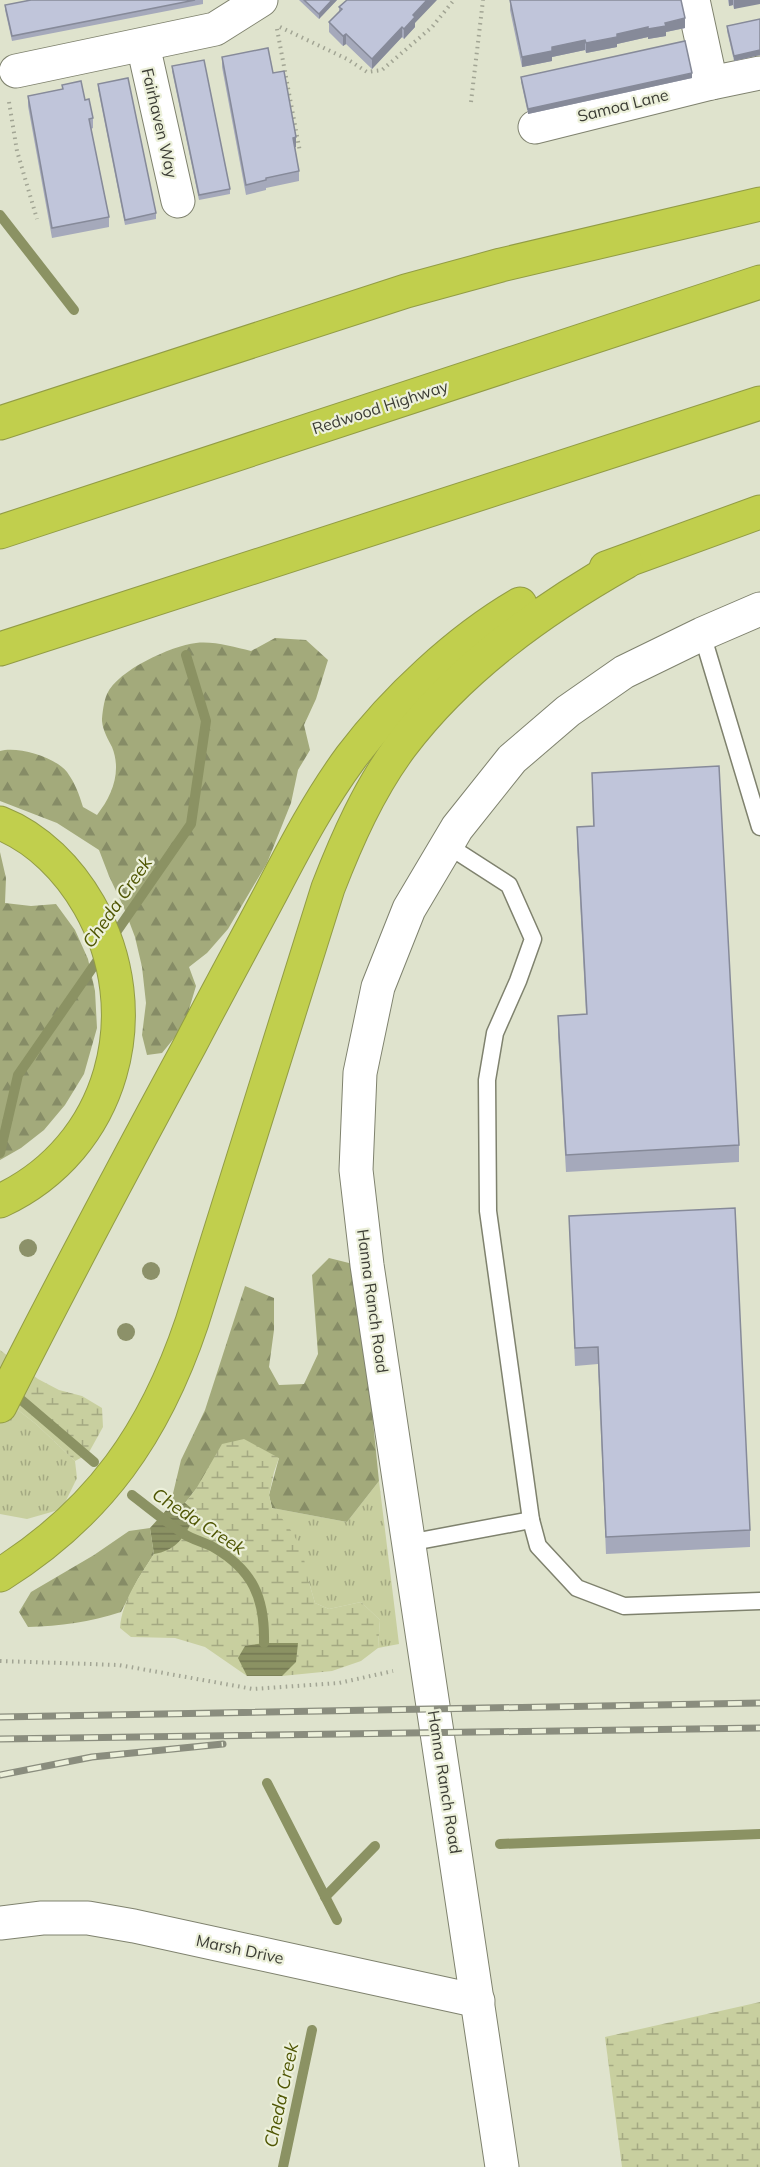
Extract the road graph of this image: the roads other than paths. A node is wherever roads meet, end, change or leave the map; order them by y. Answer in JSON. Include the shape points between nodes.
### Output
{"nodes":[{"id":1,"x":261,"y":0,"type":"edge"},
{"id":2,"x":693,"y":0,"type":"edge"},
{"id":3,"x":143,"y":45,"type":"junction"},
{"id":4,"x":760,"y":73,"type":"edge"},
{"id":5,"x":11,"y":83,"type":"road end"},
{"id":6,"x":711,"y":83,"type":"junction"},
{"id":7,"x":535,"y":128,"type":"dead end"},
{"id":8,"x":178,"y":201,"type":"dead end"},
{"id":9,"x":760,"y":204,"type":"edge"},
{"id":10,"x":760,"y":282,"type":"edge"},
{"id":11,"x":72,"y":399,"type":"junction"},
{"id":12,"x":0,"y":404,"type":"edge"},
{"id":13,"x":760,"y":404,"type":"edge"},
{"id":14,"x":0,"y":423,"type":"edge"},
{"id":15,"x":760,"y":512,"type":"edge"},
{"id":16,"x":0,"y":532,"type":"edge"},
{"id":17,"x":626,"y":562,"type":"junction"},
{"id":18,"x":760,"y":609,"type":"edge"},
{"id":19,"x":702,"y":634,"type":"junction"},
{"id":20,"x":0,"y":650,"type":"edge"},
{"id":21,"x":0,"y":823,"type":"edge"},
{"id":22,"x":760,"y":827,"type":"edge"},
{"id":23,"x":447,"y":845,"type":"junction"},
{"id":24,"x":0,"y":1200,"type":"edge"},
{"id":25,"x":0,"y":1406,"type":"edge"},
{"id":26,"x":531,"y":1520,"type":"junction"},
{"id":27,"x":408,"y":1543,"type":"junction"},
{"id":28,"x":0,"y":1575,"type":"edge"},
{"id":29,"x":760,"y":1601,"type":"edge"},
{"id":30,"x":0,"y":1923,"type":"edge"},
{"id":31,"x":478,"y":2001,"type":"junction"},
{"id":32,"x":502,"y":2167,"type":"edge"}],
"edges":[{"from":1,"to":3,"type":"street","name":"Fairhaven Way","via":[[215,29]]},
{"from":2,"to":6,"type":"street"},
{"from":3,"to":5,"type":"street","name":"Fairhaven Way"},
{"from":3,"to":8,"type":"street","name":"Fairhaven Way"},
{"from":4,"to":6,"type":"street","name":"Samoa Lane"},
{"from":6,"to":7,"type":"street","name":"Samoa Lane"},
{"from":9,"to":11,"type":"highway","via":[[406,291]]},
{"from":10,"to":16,"type":"highway","name":"Redwood Highway"},
{"from":11,"to":12,"type":"highway"},
{"from":11,"to":14,"type":"highway"},
{"from":13,"to":20,"type":"highway"},
{"from":15,"to":17,"type":"highway"},
{"from":17,"to":25,"type":"highway","via":[[586,574],[516,606],[455,650],[399,702],[352,756],[309,822]]},
{"from":17,"to":28,"type":"highway","via":[[561,601],[501,644],[423,719],[384,771],[328,888],[192,1322],[165,1392],[126,1458],[85,1508],[43,1546]]},
{"from":18,"to":19,"type":"street","name":"Hanna Ranch Road"},
{"from":19,"to":22,"type":"lane"},
{"from":19,"to":23,"type":"street","name":"Hanna Ranch Road","via":[[624,672],[568,711],[512,759]]},
{"from":21,"to":24,"type":"highway","via":[[30,839],[81,891],[112,957],[119,1009],[113,1067],[91,1119],[56,1162]]},
{"from":23,"to":26,"type":"lane","via":[[509,885],[533,939],[495,1034],[487,1080],[488,1211]]},
{"from":23,"to":27,"type":"street","name":"Hanna Ranch Road","via":[[409,909],[378,987],[360,1073],[356,1170]]},
{"from":26,"to":27,"type":"lane"},
{"from":26,"to":29,"type":"lane","via":[[538,1546],[577,1588],[624,1606]]},
{"from":27,"to":31,"type":"street","name":"Hanna Ranch Road"},
{"from":30,"to":31,"type":"street","name":"Marsh Drive","via":[[88,1918]]},
{"from":31,"to":32,"type":"street","name":"Hanna Ranch Road"}]}
